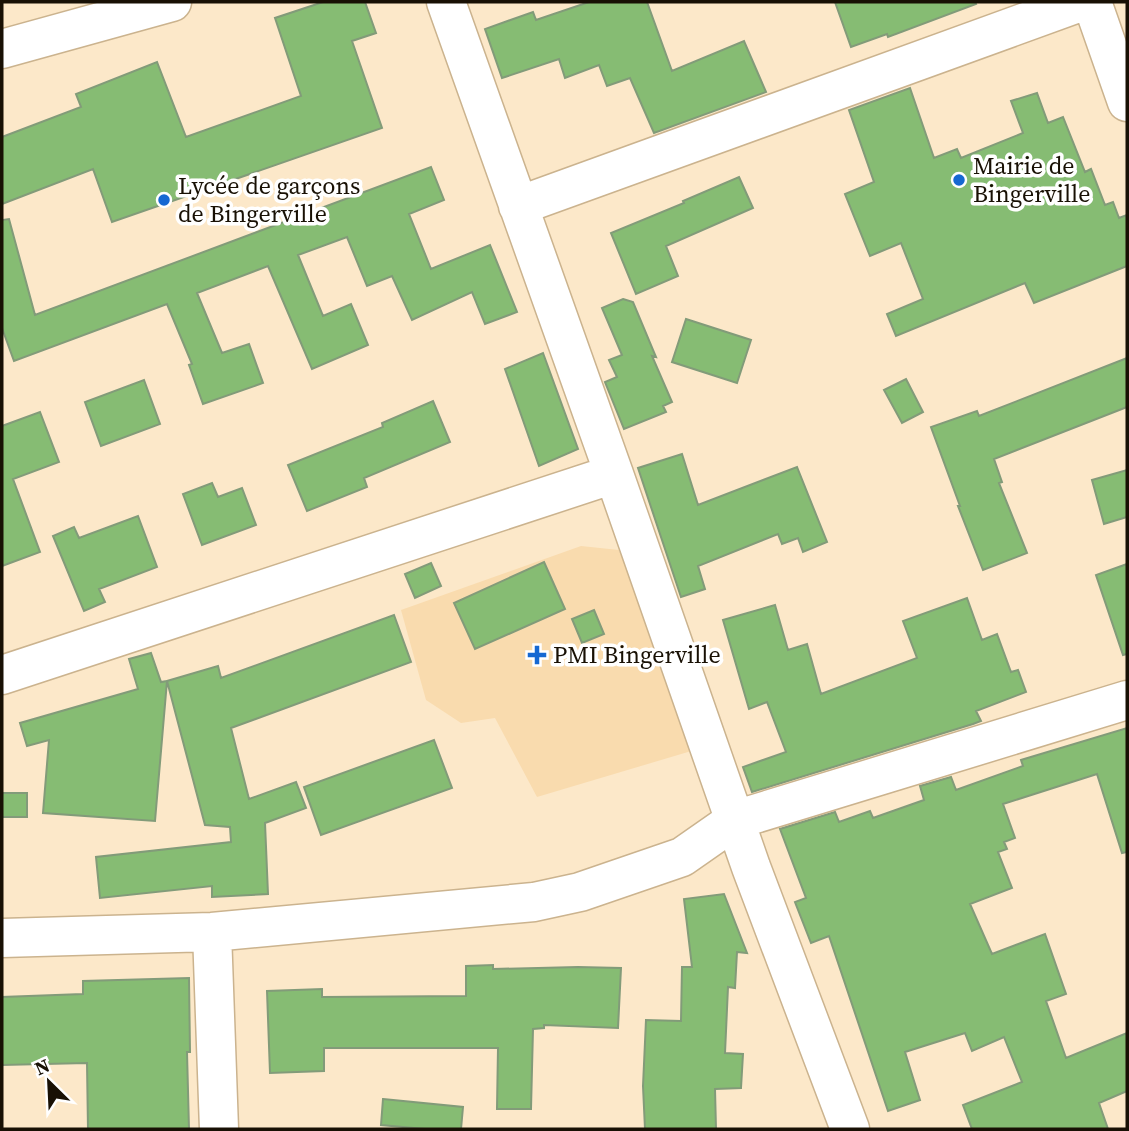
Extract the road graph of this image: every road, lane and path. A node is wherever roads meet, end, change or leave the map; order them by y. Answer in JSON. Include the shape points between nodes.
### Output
{"nodes":[{"id":1,"x":172,"y":2,"type":"edge"},
{"id":2,"x":446,"y":2,"type":"edge"},
{"id":3,"x":1081,"y":2,"type":"edge"},
{"id":4,"x":1092,"y":2,"type":"edge"},
{"id":5,"x":2,"y":49,"type":"edge"},
{"id":6,"x":1127,"y":102,"type":"edge"},
{"id":7,"x":518,"y":206,"type":"junction"},
{"id":8,"x":614,"y":474,"type":"junction"},
{"id":9,"x":2,"y":675,"type":"edge"},
{"id":10,"x":1127,"y":700,"type":"edge"},
{"id":11,"x":735,"y":820,"type":"junction"},
{"id":12,"x":212,"y":932,"type":"junction"},
{"id":13,"x":2,"y":938,"type":"edge"},
{"id":14,"x":219,"y":1129,"type":"edge"},
{"id":15,"x":850,"y":1129,"type":"edge"}],
"edges":[{"from":1,"to":5,"type":"street"},
{"from":2,"to":7,"type":"street"},
{"from":3,"to":7,"type":"street"},
{"from":4,"to":6,"type":"street"},
{"from":7,"to":8,"type":"street"},
{"from":8,"to":9,"type":"street"},
{"from":8,"to":11,"type":"street"},
{"from":10,"to":11,"type":"street"},
{"from":11,"to":12,"type":"street","via":[[682,857],[580,892],[534,902]]},
{"from":11,"to":15,"type":"street"},
{"from":12,"to":13,"type":"street"},
{"from":12,"to":14,"type":"street"}]}
